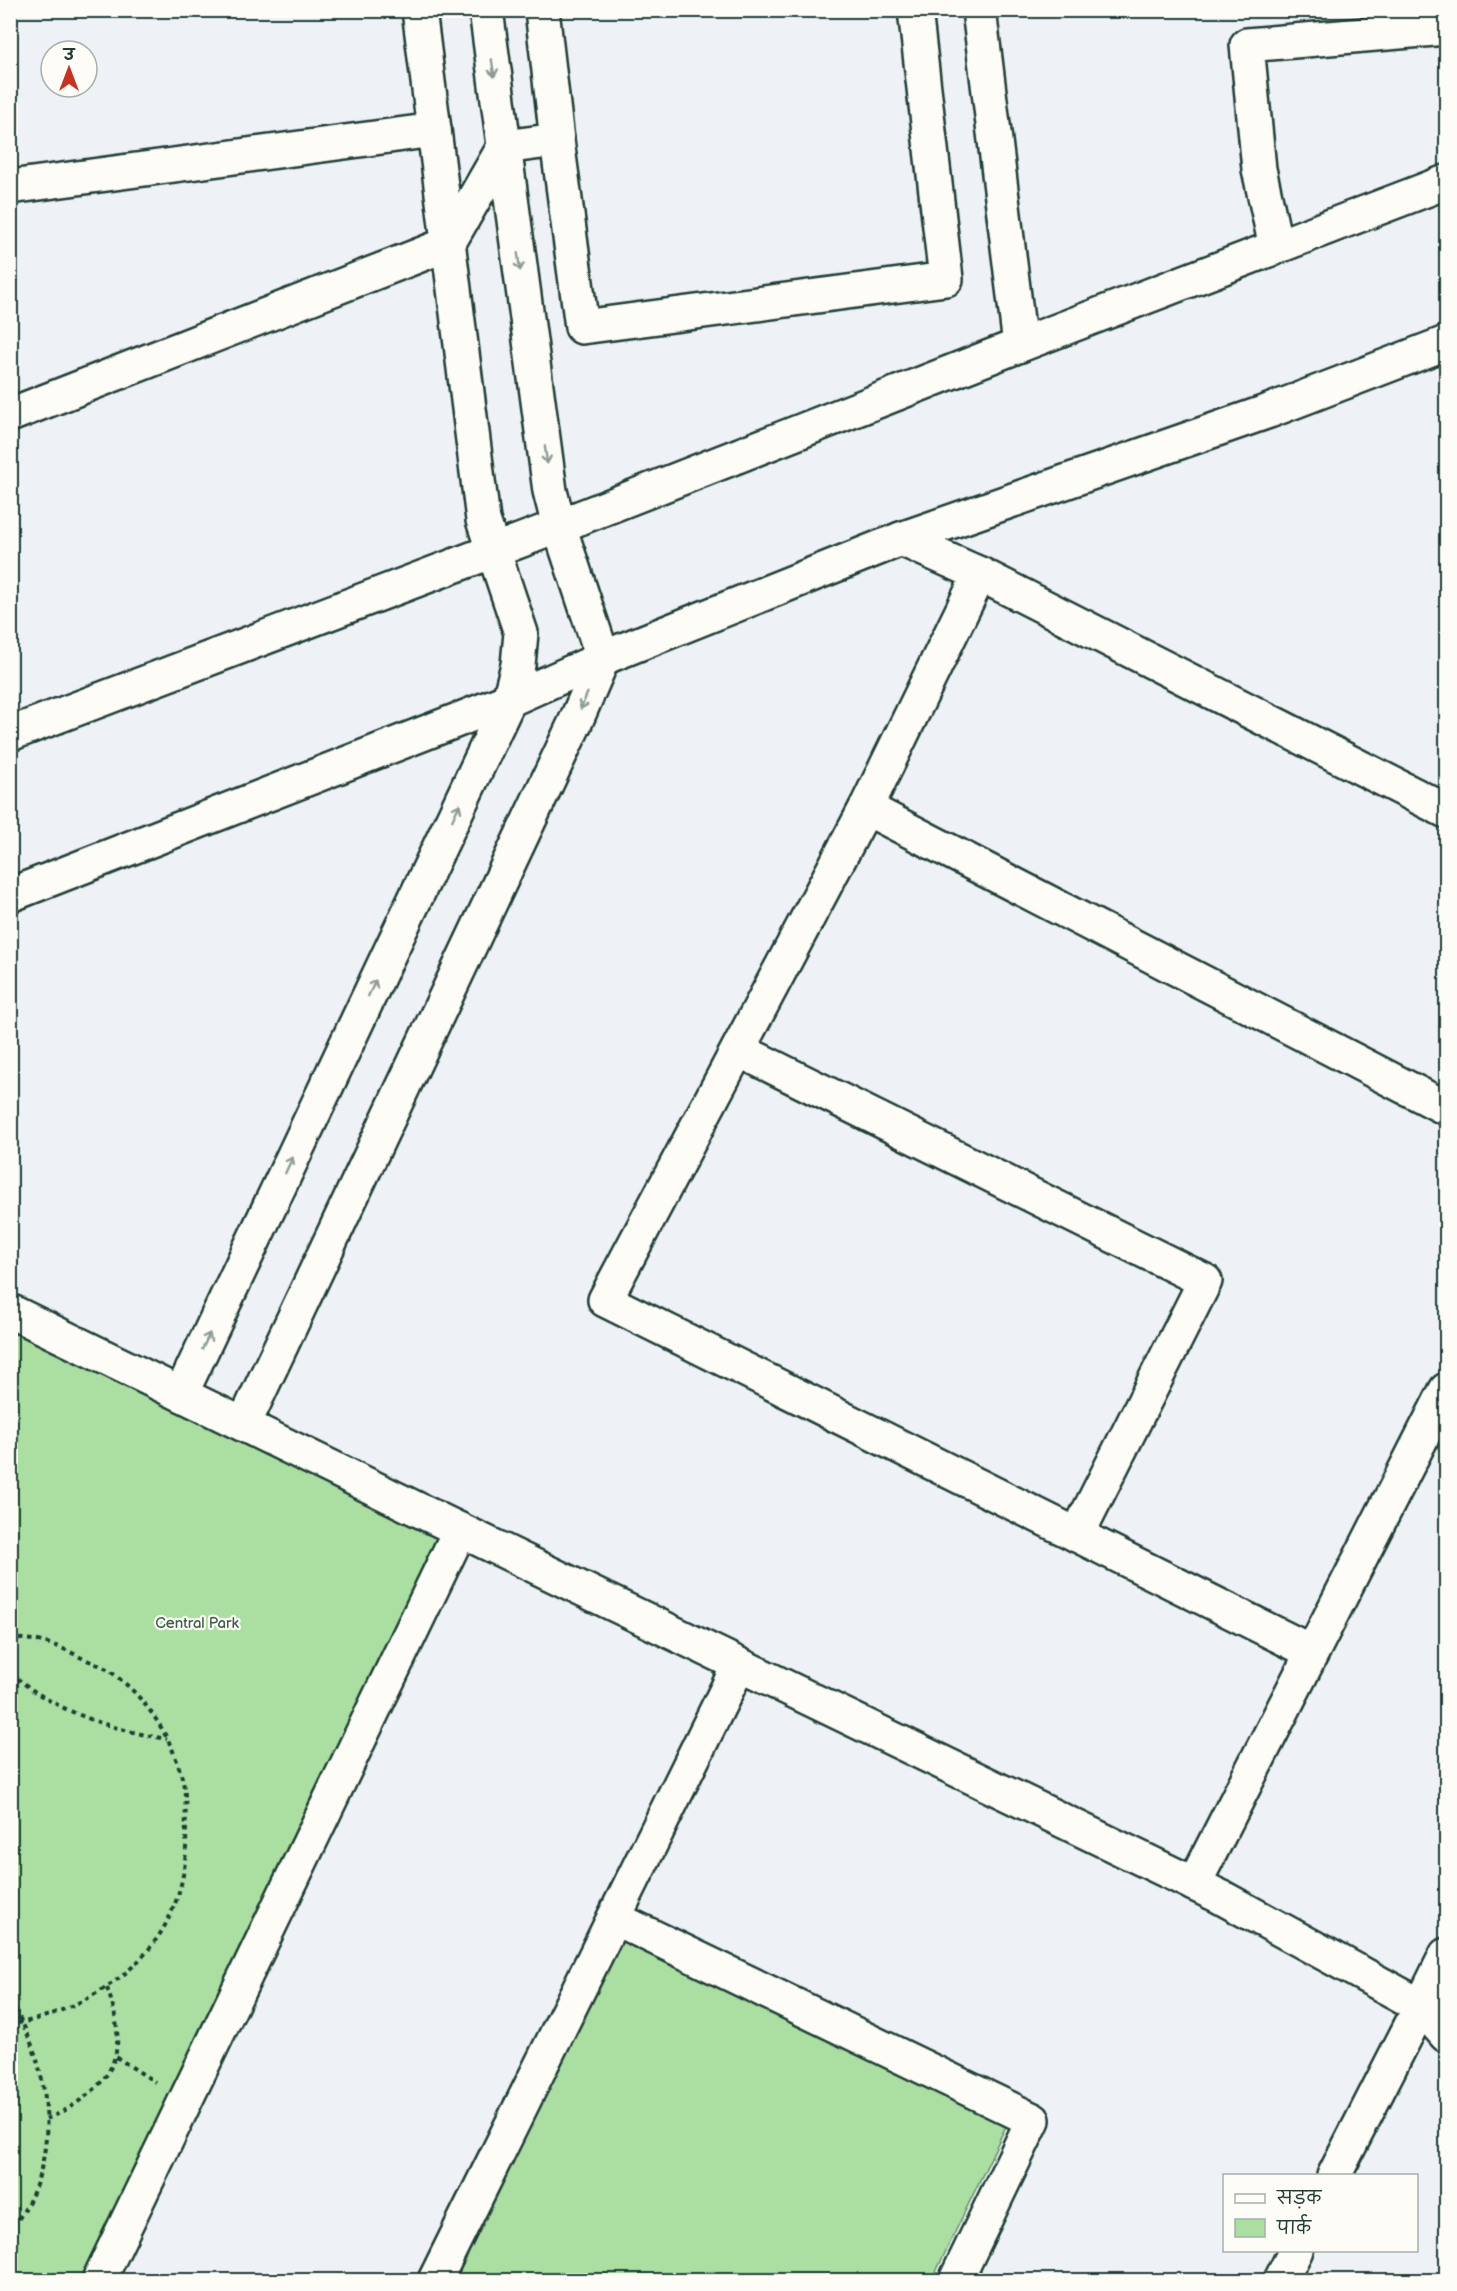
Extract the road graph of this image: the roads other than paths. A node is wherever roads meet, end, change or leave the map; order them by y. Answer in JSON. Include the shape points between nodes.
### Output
{"nodes":[{"id":1,"x":419,"y":10,"type":"edge"},
{"id":2,"x":486,"y":10,"type":"edge"},
{"id":3,"x":543,"y":10,"type":"edge"},
{"id":4,"x":915,"y":10,"type":"edge"},
{"id":5,"x":979,"y":10,"type":"edge"},
{"id":6,"x":1446,"y":28,"type":"edge"},
{"id":7,"x":434,"y":130,"type":"junction"},
{"id":8,"x":557,"y":140,"type":"junction"},
{"id":9,"x":504,"y":147,"type":"junction"},
{"id":10,"x":1446,"y":182,"type":"edge"},
{"id":11,"x":10,"y":188,"type":"edge"},
{"id":12,"x":448,"y":244,"type":"junction"},
{"id":13,"x":1276,"y":247,"type":"junction"},
{"id":14,"x":1446,"y":343,"type":"edge"},
{"id":15,"x":1020,"y":345,"type":"junction"},
{"id":16,"x":10,"y":415,"type":"edge"},
{"id":17,"x":559,"y":526,"type":"junction"},
{"id":18,"x":901,"y":539,"type":"junction"},
{"id":19,"x":494,"y":551,"type":"junction"},
{"id":20,"x":980,"y":574,"type":"junction"},
{"id":21,"x":603,"y":658,"type":"junction"},
{"id":22,"x":508,"y":700,"type":"junction"},
{"id":23,"x":10,"y":734,"type":"edge"},
{"id":24,"x":866,"y":808,"type":"junction"},
{"id":25,"x":1446,"y":811,"type":"edge"},
{"id":26,"x":10,"y":895,"type":"edge"},
{"id":27,"x":738,"y":1050,"type":"junction"},
{"id":28,"x":1446,"y":1108,"type":"edge"},
{"id":29,"x":10,"y":1311,"type":"edge"},
{"id":30,"x":1446,"y":1390,"type":"edge"},
{"id":31,"x":181,"y":1394,"type":"junction"},
{"id":32,"x":244,"y":1424,"type":"junction"},
{"id":33,"x":460,"y":1530,"type":"junction"},
{"id":34,"x":1077,"y":1535,"type":"junction"},
{"id":35,"x":1312,"y":1652,"type":"junction"},
{"id":36,"x":738,"y":1665,"type":"junction"},
{"id":37,"x":1194,"y":1884,"type":"junction"},
{"id":38,"x":614,"y":1918,"type":"junction"},
{"id":39,"x":1446,"y":1955,"type":"edge"},
{"id":40,"x":1421,"y":2006,"type":"junction"},
{"id":41,"x":1446,"y":2035,"type":"edge"},
{"id":42,"x":1335,"y":2174,"type":"edge"},
{"id":43,"x":1295,"y":2252,"type":"edge"},
{"id":44,"x":99,"y":2280,"type":"edge"},
{"id":45,"x":435,"y":2280,"type":"edge"},
{"id":46,"x":956,"y":2280,"type":"edge"},
{"id":47,"x":1281,"y":2280,"type":"edge"}],
"edges":[{"from":1,"to":7,"type":"street"},
{"from":2,"to":9,"type":"street","one_way":true},
{"from":3,"to":8,"type":"street"},
{"from":4,"to":8,"type":"street","via":[[946,279],[582,327]]},
{"from":5,"to":15,"type":"street"},
{"from":6,"to":13,"type":"street","via":[[1247,45],[1259,169]]},
{"from":7,"to":11,"type":"street"},
{"from":7,"to":12,"type":"street"},
{"from":8,"to":9,"type":"street"},
{"from":9,"to":12,"type":"street"},
{"from":9,"to":17,"type":"street","one_way":true,"via":[[550,491]]},
{"from":10,"to":13,"type":"street"},
{"from":12,"to":16,"type":"street"},
{"from":12,"to":19,"type":"street","via":[[483,520]]},
{"from":13,"to":15,"type":"street"},
{"from":14,"to":18,"type":"street","via":[[1269,411]]},
{"from":15,"to":17,"type":"street"},
{"from":17,"to":19,"type":"street"},
{"from":17,"to":21,"type":"street"},
{"from":18,"to":20,"type":"street"},
{"from":18,"to":21,"type":"street"},
{"from":19,"to":22,"type":"street","via":[[521,633],[518,665]]},
{"from":19,"to":23,"type":"street"},
{"from":20,"to":24,"type":"street"},
{"from":20,"to":25,"type":"street"},
{"from":21,"to":22,"type":"street"},
{"from":21,"to":32,"type":"street","one_way":true},
{"from":22,"to":26,"type":"street"},
{"from":31,"to":22,"type":"street","one_way":true},
{"from":24,"to":27,"type":"street"},
{"from":24,"to":28,"type":"street"},
{"from":27,"to":34,"type":"street","via":[[1205,1281]]},
{"from":27,"to":34,"type":"street","via":[[605,1300]]},
{"from":29,"to":31,"type":"street"},
{"from":30,"to":35,"type":"street"},
{"from":31,"to":32,"type":"street"},
{"from":32,"to":33,"type":"street"},
{"from":33,"to":36,"type":"street"},
{"from":33,"to":44,"type":"street"},
{"from":34,"to":35,"type":"street"},
{"from":35,"to":37,"type":"street"},
{"from":36,"to":37,"type":"street"},
{"from":36,"to":38,"type":"street"},
{"from":37,"to":40,"type":"street"},
{"from":38,"to":45,"type":"street"},
{"from":38,"to":46,"type":"street","via":[[1033,2120]]},
{"from":39,"to":40,"type":"street"},
{"from":40,"to":41,"type":"street"},
{"from":40,"to":42,"type":"street"},
{"from":43,"to":47,"type":"street"}]}
